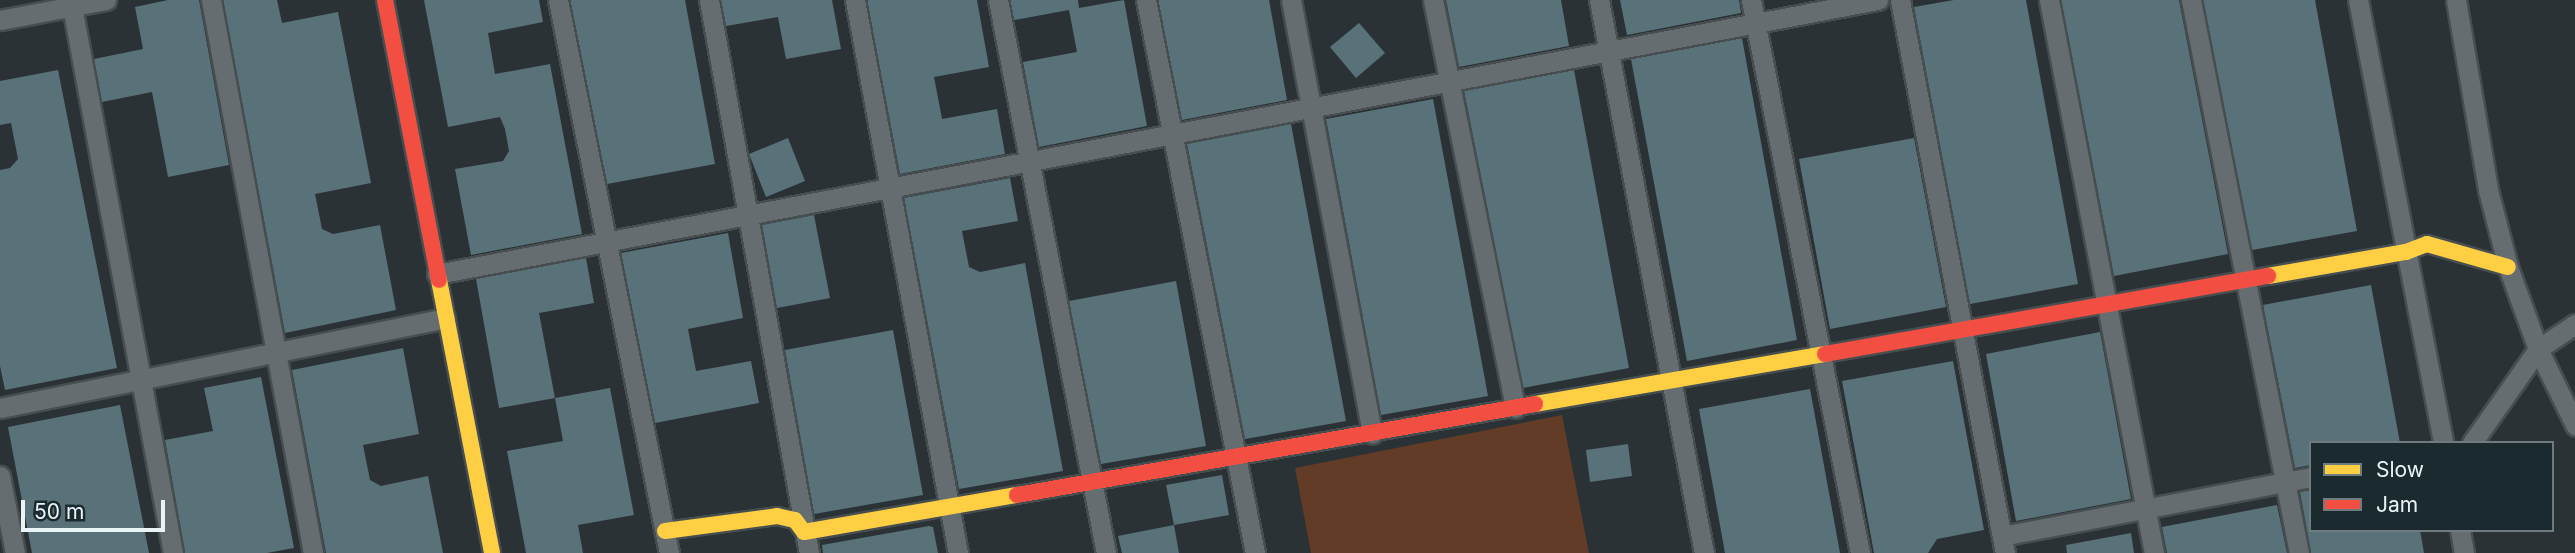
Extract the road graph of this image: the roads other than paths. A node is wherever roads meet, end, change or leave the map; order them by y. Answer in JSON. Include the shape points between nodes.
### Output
{"nodes":[{"id":1,"x":106,"y":0,"type":"edge"},
{"id":2,"x":211,"y":0,"type":"edge"},
{"id":3,"x":385,"y":0,"type":"edge"},
{"id":4,"x":558,"y":0,"type":"edge"},
{"id":5,"x":709,"y":0,"type":"edge"},
{"id":6,"x":855,"y":0,"type":"edge"},
{"id":7,"x":998,"y":0,"type":"edge"},
{"id":8,"x":1146,"y":0,"type":"edge"},
{"id":9,"x":1291,"y":0,"type":"edge"},
{"id":10,"x":1433,"y":0,"type":"edge"},
{"id":11,"x":1599,"y":0,"type":"edge"},
{"id":12,"x":1751,"y":0,"type":"edge"},
{"id":13,"x":1878,"y":0,"type":"edge"},
{"id":14,"x":1900,"y":0,"type":"edge"},
{"id":15,"x":2049,"y":0,"type":"edge"},
{"id":16,"x":2191,"y":0,"type":"edge"},
{"id":17,"x":2358,"y":0,"type":"edge"},
{"id":18,"x":2456,"y":0,"type":"edge"},
{"id":19,"x":72,"y":6,"type":"junction"},
{"id":20,"x":0,"y":20,"type":"edge"},
{"id":21,"x":1756,"y":23,"type":"junction"},
{"id":22,"x":1609,"y":51,"type":"junction"},
{"id":23,"x":1450,"y":82,"type":"junction"},
{"id":24,"x":1310,"y":108,"type":"junction"},
{"id":25,"x":1172,"y":134,"type":"junction"},
{"id":26,"x":1027,"y":162,"type":"junction"},
{"id":27,"x":890,"y":188,"type":"junction"},
{"id":28,"x":748,"y":215,"type":"junction"},
{"id":29,"x":606,"y":242,"type":"junction"},
{"id":30,"x":2406,"y":252,"type":"junction"},
{"id":31,"x":2508,"y":267,"type":"junction"},
{"id":32,"x":437,"y":274,"type":"junction"},
{"id":33,"x":2246,"y":280,"type":"junction"},
{"id":34,"x":2106,"y":304,"type":"junction"},
{"id":35,"x":445,"y":318,"type":"junction"},
{"id":36,"x":2575,"y":324,"type":"edge"},
{"id":37,"x":1963,"y":330,"type":"junction"},
{"id":38,"x":276,"y":349,"type":"junction"},
{"id":39,"x":2538,"y":349,"type":"junction"},
{"id":40,"x":1821,"y":355,"type":"junction"},
{"id":41,"x":141,"y":378,"type":"junction"},
{"id":42,"x":1673,"y":380,"type":"junction"},
{"id":43,"x":0,"y":408,"type":"edge"},
{"id":44,"x":1515,"y":408,"type":"junction"},
{"id":45,"x":2575,"y":425,"type":"edge"},
{"id":46,"x":1372,"y":433,"type":"junction"},
{"id":47,"x":2443,"y":441,"type":"edge"},
{"id":48,"x":2473,"y":441,"type":"edge"},
{"id":49,"x":1236,"y":456,"type":"junction"},
{"id":50,"x":2309,"y":477,"type":"edge"},
{"id":51,"x":1093,"y":482,"type":"junction"},
{"id":52,"x":2285,"y":482,"type":"junction"},
{"id":53,"x":1,"y":486,"type":"edge"},
{"id":54,"x":949,"y":507,"type":"junction"},
{"id":55,"x":2144,"y":510,"type":"junction"},
{"id":56,"x":665,"y":531,"type":"junction"},
{"id":57,"x":804,"y":532,"type":"junction"},
{"id":58,"x":2460,"y":532,"type":"edge"},
{"id":59,"x":2004,"y":545,"type":"edge"},
{"id":60,"x":15,"y":553,"type":"edge"},
{"id":61,"x":173,"y":553,"type":"edge"},
{"id":62,"x":313,"y":553,"type":"edge"},
{"id":63,"x":492,"y":553,"type":"edge"},
{"id":64,"x":669,"y":553,"type":"edge"},
{"id":65,"x":808,"y":553,"type":"edge"},
{"id":66,"x":958,"y":553,"type":"edge"},
{"id":67,"x":1107,"y":553,"type":"edge"},
{"id":68,"x":1255,"y":553,"type":"edge"},
{"id":69,"x":1704,"y":553,"type":"edge"},
{"id":70,"x":1860,"y":553,"type":"edge"},
{"id":71,"x":2154,"y":553,"type":"edge"},
{"id":72,"x":2299,"y":553,"type":"edge"},
{"id":73,"x":2464,"y":553,"type":"edge"}],
"edges":[{"from":1,"to":19,"type":"street"},
{"from":2,"to":38,"type":"street"},
{"from":3,"to":32,"type":"street"},
{"from":4,"to":29,"type":"street"},
{"from":5,"to":28,"type":"street"},
{"from":6,"to":27,"type":"street"},
{"from":7,"to":26,"type":"street"},
{"from":8,"to":25,"type":"street"},
{"from":9,"to":24,"type":"street"},
{"from":10,"to":23,"type":"street"},
{"from":11,"to":22,"type":"street"},
{"from":12,"to":21,"type":"street"},
{"from":13,"to":21,"type":"street"},
{"from":14,"to":37,"type":"street"},
{"from":15,"to":34,"type":"street"},
{"from":16,"to":33,"type":"street"},
{"from":17,"to":30,"type":"street"},
{"from":18,"to":31,"type":"street","via":[[2488,190]]},
{"from":19,"to":20,"type":"street"},
{"from":19,"to":41,"type":"street"},
{"from":21,"to":22,"type":"street"},
{"from":21,"to":40,"type":"street"},
{"from":22,"to":23,"type":"street"},
{"from":22,"to":42,"type":"street"},
{"from":23,"to":24,"type":"street"},
{"from":23,"to":44,"type":"street"},
{"from":24,"to":25,"type":"street"},
{"from":24,"to":46,"type":"street"},
{"from":25,"to":26,"type":"street"},
{"from":25,"to":49,"type":"street"},
{"from":26,"to":27,"type":"street"},
{"from":26,"to":51,"type":"street"},
{"from":27,"to":28,"type":"street"},
{"from":27,"to":54,"type":"street"},
{"from":28,"to":29,"type":"street"},
{"from":28,"to":57,"type":"street"},
{"from":29,"to":32,"type":"street"},
{"from":29,"to":56,"type":"street"},
{"from":30,"to":31,"type":"street","via":[[2437,245]]},
{"from":30,"to":33,"type":"street"},
{"from":30,"to":47,"type":"street"},
{"from":31,"to":39,"type":"street"},
{"from":32,"to":35,"type":"street"},
{"from":33,"to":34,"type":"street"},
{"from":33,"to":52,"type":"street"},
{"from":34,"to":37,"type":"street"},
{"from":34,"to":55,"type":"street"},
{"from":35,"to":38,"type":"street"},
{"from":35,"to":63,"type":"street"},
{"from":36,"to":39,"type":"street"},
{"from":37,"to":40,"type":"street"},
{"from":37,"to":59,"type":"street"},
{"from":38,"to":41,"type":"street"},
{"from":38,"to":62,"type":"street"},
{"from":39,"to":45,"type":"street"},
{"from":39,"to":48,"type":"street"},
{"from":40,"to":42,"type":"street"},
{"from":40,"to":70,"type":"street"},
{"from":41,"to":43,"type":"street"},
{"from":41,"to":61,"type":"street"},
{"from":42,"to":44,"type":"street"},
{"from":42,"to":69,"type":"street"},
{"from":44,"to":46,"type":"street"},
{"from":46,"to":49,"type":"street"},
{"from":49,"to":51,"type":"street"},
{"from":49,"to":68,"type":"street"},
{"from":50,"to":52,"type":"street"},
{"from":51,"to":54,"type":"street"},
{"from":51,"to":67,"type":"street"},
{"from":52,"to":55,"type":"street"},
{"from":52,"to":72,"type":"street"},
{"from":53,"to":60,"type":"street"},
{"from":54,"to":57,"type":"street"},
{"from":54,"to":66,"type":"street"},
{"from":55,"to":59,"type":"street"},
{"from":55,"to":71,"type":"street"},
{"from":56,"to":57,"type":"street","via":[[777,516],[795,520]]},
{"from":56,"to":64,"type":"street"},
{"from":57,"to":65,"type":"street"},
{"from":58,"to":73,"type":"street"}]}
